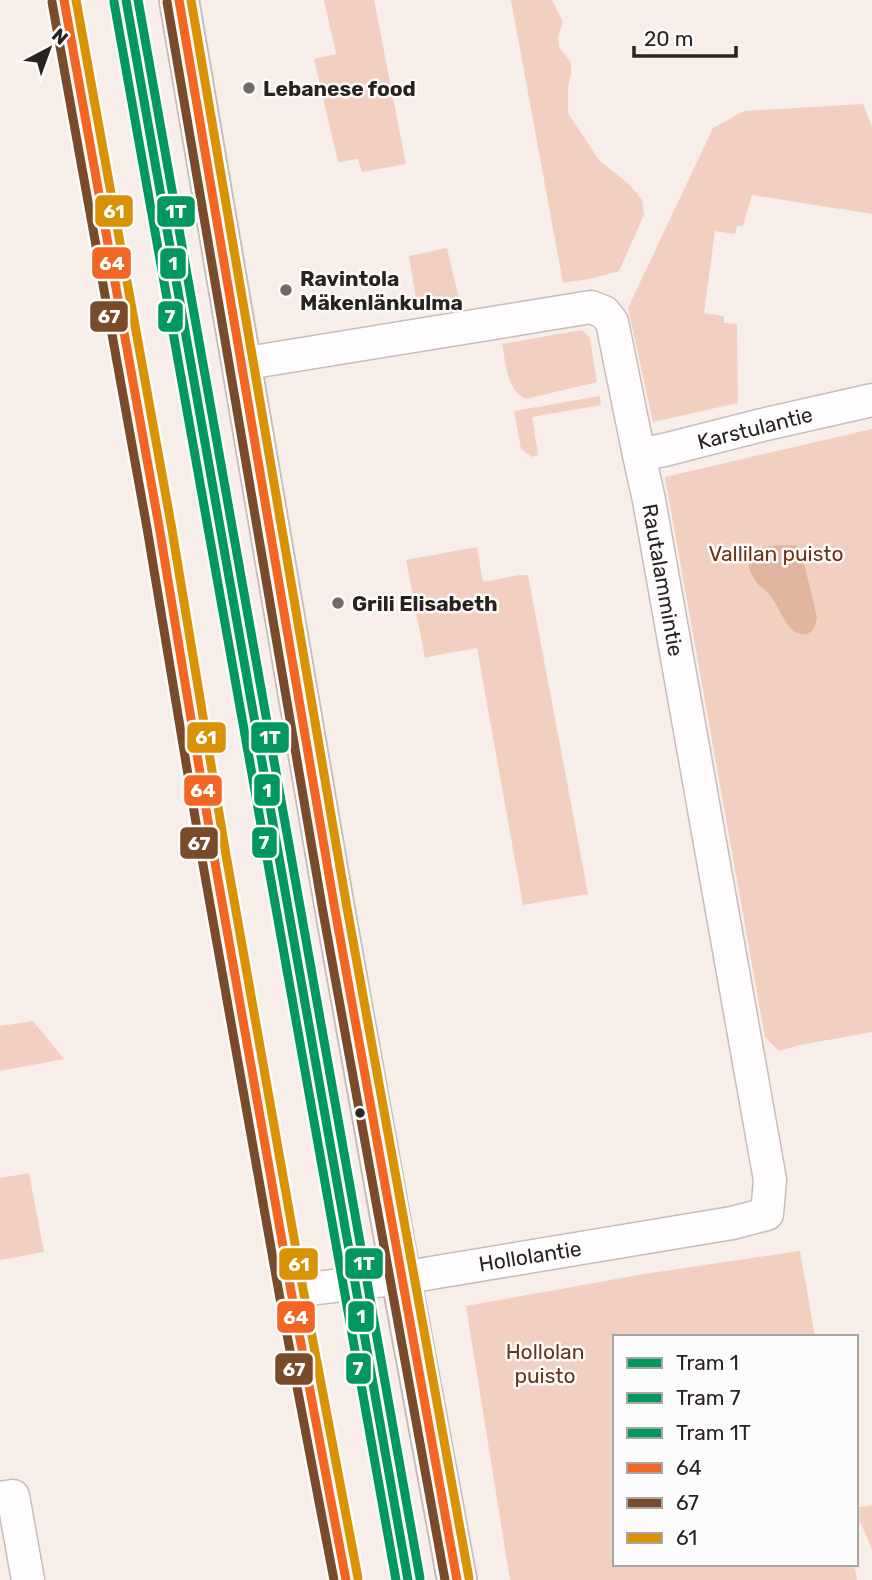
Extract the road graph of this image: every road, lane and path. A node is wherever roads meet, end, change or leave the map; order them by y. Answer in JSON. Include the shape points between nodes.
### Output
{"nodes":[{"id":1,"x":179,"y":0,"type":"edge"},
{"id":2,"x":241,"y":364,"type":"junction"},
{"id":3,"x":872,"y":400,"type":"edge"},
{"id":4,"x":639,"y":455,"type":"junction"},
{"id":5,"x":767,"y":1214,"type":"joint"},
{"id":6,"x":401,"y":1278,"type":"junction"},
{"id":7,"x":291,"y":1291,"type":"dead end"},
{"id":8,"x":0,"y":1498,"type":"edge"},
{"id":9,"x":28,"y":1580,"type":"edge"},
{"id":10,"x":457,"y":1580,"type":"edge"}],
"edges":[{"from":1,"to":2,"type":"main road"},
{"from":2,"to":4,"type":"street","name":"Rautalammintie","via":[[591,307],[612,322]]},
{"from":2,"to":6,"type":"main road"},
{"from":3,"to":4,"type":"street","name":"Karstulantie"},
{"from":4,"to":5,"type":"street","name":"Rautalammintie","via":[[770,1180]]},
{"from":5,"to":6,"type":"street","name":"Hollolantie"},
{"from":6,"to":7,"type":"street","name":"Hollolantie"},
{"from":6,"to":10,"type":"main road"},
{"from":8,"to":9,"type":"street","via":[[13,1496]]}]}
